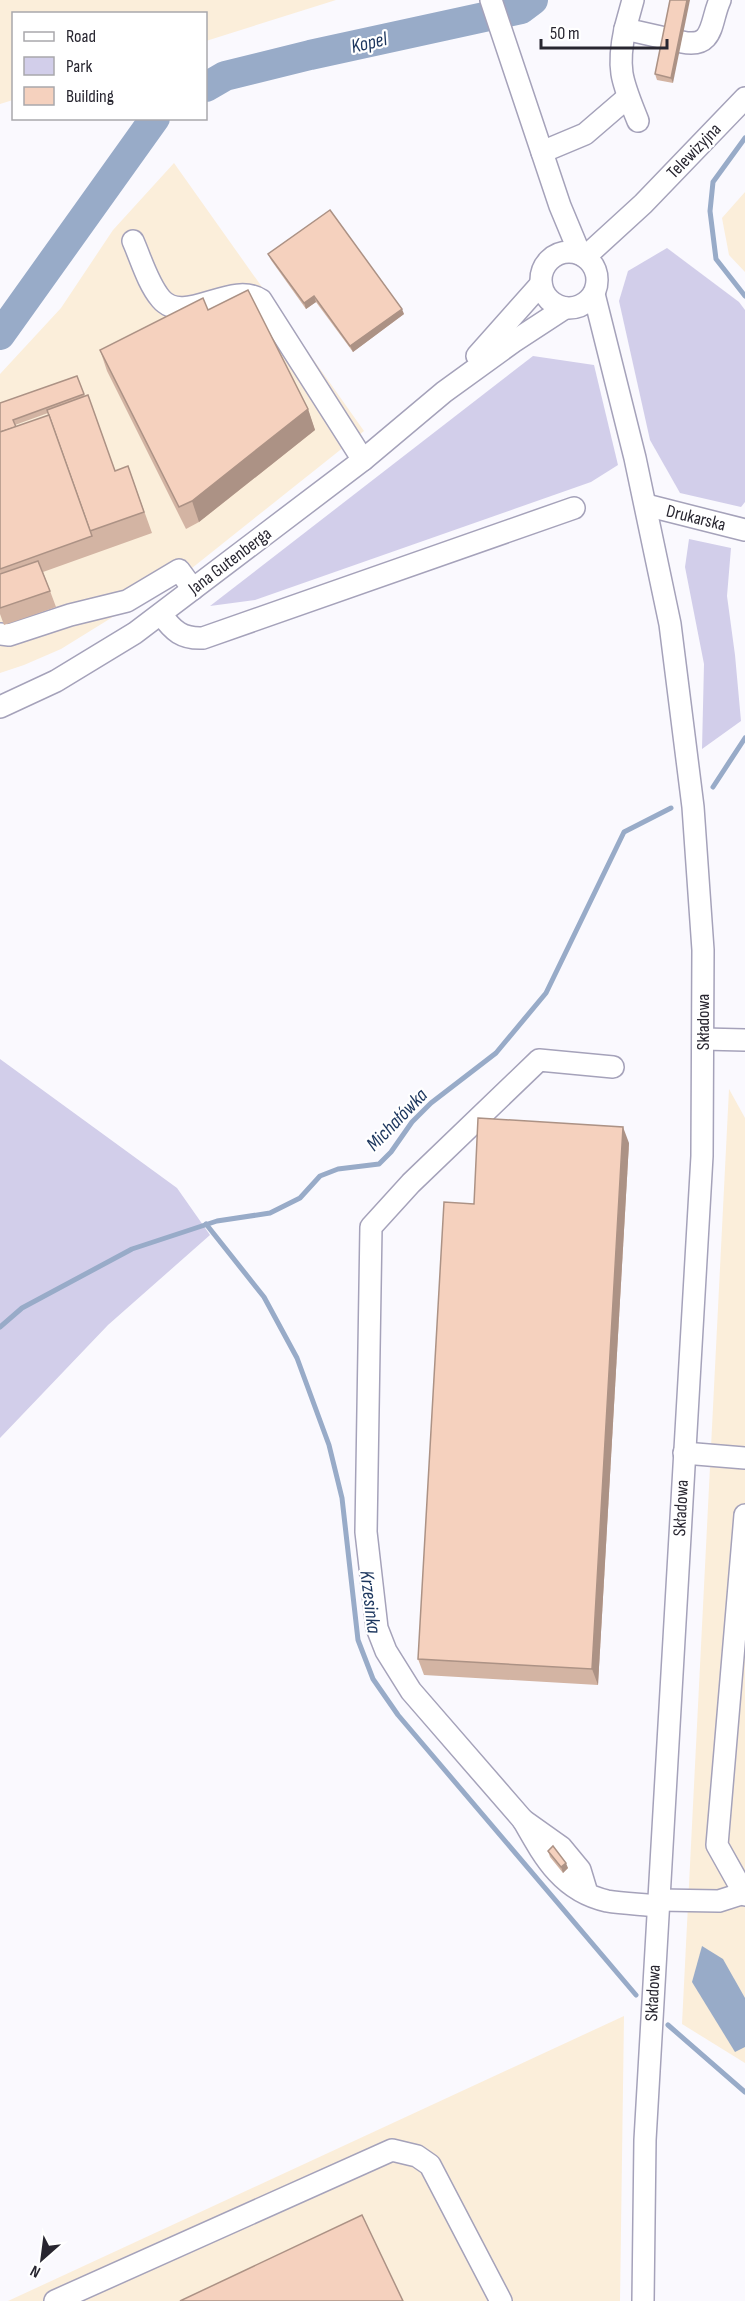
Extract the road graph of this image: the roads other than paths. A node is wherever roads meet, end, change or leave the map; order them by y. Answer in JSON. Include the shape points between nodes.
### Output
{"nodes":[{"id":1,"x":491,"y":0,"type":"edge"},
{"id":2,"x":633,"y":0,"type":"edge"},
{"id":3,"x":720,"y":0,"type":"edge"},
{"id":4,"x":626,"y":29,"type":"junction"},
{"id":5,"x":628,"y":97,"type":"junction"},
{"id":6,"x":745,"y":98,"type":"edge"},
{"id":7,"x":638,"y":121,"type":"dead end"},
{"id":8,"x":542,"y":152,"type":"junction"},
{"id":9,"x":560,"y":206,"type":"junction"},
{"id":10,"x":133,"y":241,"type":"dead end"},
{"id":11,"x":558,"y":254,"type":"junction"},
{"id":12,"x":586,"y":260,"type":"junction"},
{"id":13,"x":541,"y":284,"type":"junction"},
{"id":14,"x":594,"y":294,"type":"junction"},
{"id":15,"x":570,"y":308,"type":"junction"},
{"id":16,"x":609,"y":360,"type":"junction"},
{"id":17,"x":444,"y":392,"type":"junction"},
{"id":18,"x":363,"y":460,"type":"junction"},
{"id":19,"x":646,"y":505,"type":"junction"},
{"id":20,"x":574,"y":508,"type":"dead end"},
{"id":21,"x":745,"y":530,"type":"edge"},
{"id":22,"x":193,"y":590,"type":"junction"},
{"id":23,"x":161,"y":614,"type":"junction"},
{"id":24,"x":0,"y":634,"type":"edge"},
{"id":25,"x":0,"y":707,"type":"edge"},
{"id":26,"x":703,"y":1039,"type":"junction"},
{"id":27,"x":745,"y":1040,"type":"edge"},
{"id":28,"x":613,"y":1066,"type":"dead end"},
{"id":29,"x":684,"y":1453,"type":"junction"},
{"id":30,"x":745,"y":1458,"type":"edge"},
{"id":31,"x":745,"y":1515,"type":"edge"},
{"id":32,"x":744,"y":1894,"type":"edge"},
{"id":33,"x":658,"y":1903,"type":"junction"},
{"id":34,"x":55,"y":2301,"type":"edge"},
{"id":35,"x":501,"y":2301,"type":"edge"},
{"id":36,"x":643,"y":2301,"type":"edge"}],
"edges":[{"from":1,"to":8,"type":"street"},
{"from":2,"to":4,"type":"street"},
{"from":3,"to":4,"type":"street","via":[[708,36],[696,43]]},
{"from":4,"to":5,"type":"street","via":[[620,61]]},
{"from":5,"to":7,"type":"street"},
{"from":5,"to":8,"type":"street","via":[[585,134]]},
{"from":6,"to":12,"type":"street","name":"Telewizyjna"},
{"from":8,"to":9,"type":"street"},
{"from":9,"to":11,"type":"street"},
{"from":9,"to":12,"type":"street"},
{"from":10,"to":18,"type":"street","via":[[157,294],[166,304],[181,308],[242,294],[261,300]]},
{"from":11,"to":12,"type":"street","via":[[565,252]]},
{"from":11,"to":13,"type":"street","via":[[543,268]]},
{"from":12,"to":14,"type":"street","via":[[597,278]]},
{"from":13,"to":15,"type":"street","via":[[555,305]]},
{"from":13,"to":17,"type":"street","name":"Jana Gutenberga"},
{"from":14,"to":15,"type":"street","via":[[583,305]]},
{"from":14,"to":16,"type":"street"},
{"from":15,"to":16,"type":"street","via":[[596,336]]},
{"from":15,"to":17,"type":"street","name":"Jana Gutenberga","via":[[513,342]]},
{"from":16,"to":19,"type":"street","name":"Składowa"},
{"from":17,"to":18,"type":"street","name":"Jana Gutenberga"},
{"from":18,"to":22,"type":"street","name":"Jana Gutenberga"},
{"from":19,"to":21,"type":"street","name":"Drukarska"},
{"from":19,"to":26,"type":"street","name":"Składowa","via":[[670,624],[693,807],[700,890]]},
{"from":20,"to":23,"type":"street","via":[[203,638],[179,635]]},
{"from":22,"to":23,"type":"street","name":"Jana Gutenberga"},
{"from":22,"to":24,"type":"street","via":[[179,570],[127,601],[9,635]]},
{"from":23,"to":25,"type":"street","name":"Jana Gutenberga","via":[[79,668]]},
{"from":26,"to":27,"type":"street"},
{"from":26,"to":29,"type":"street","name":"Składowa","via":[[702,1156]]},
{"from":28,"to":33,"type":"street","via":[[539,1060],[411,1183],[371,1227],[366,1532],[377,1628],[386,1651],[411,1691],[523,1820],[561,1847],[580,1870],[587,1893],[606,1901]]},
{"from":29,"to":30,"type":"street"},
{"from":29,"to":33,"type":"street","name":"Składowa"},
{"from":31,"to":32,"type":"street","via":[[717,1845]]},
{"from":32,"to":33,"type":"street","via":[[719,1901]]},
{"from":33,"to":36,"type":"street","name":"Składowa","via":[[645,2140]]},
{"from":34,"to":35,"type":"street","via":[[393,2150],[417,2156],[430,2165]]}]}
